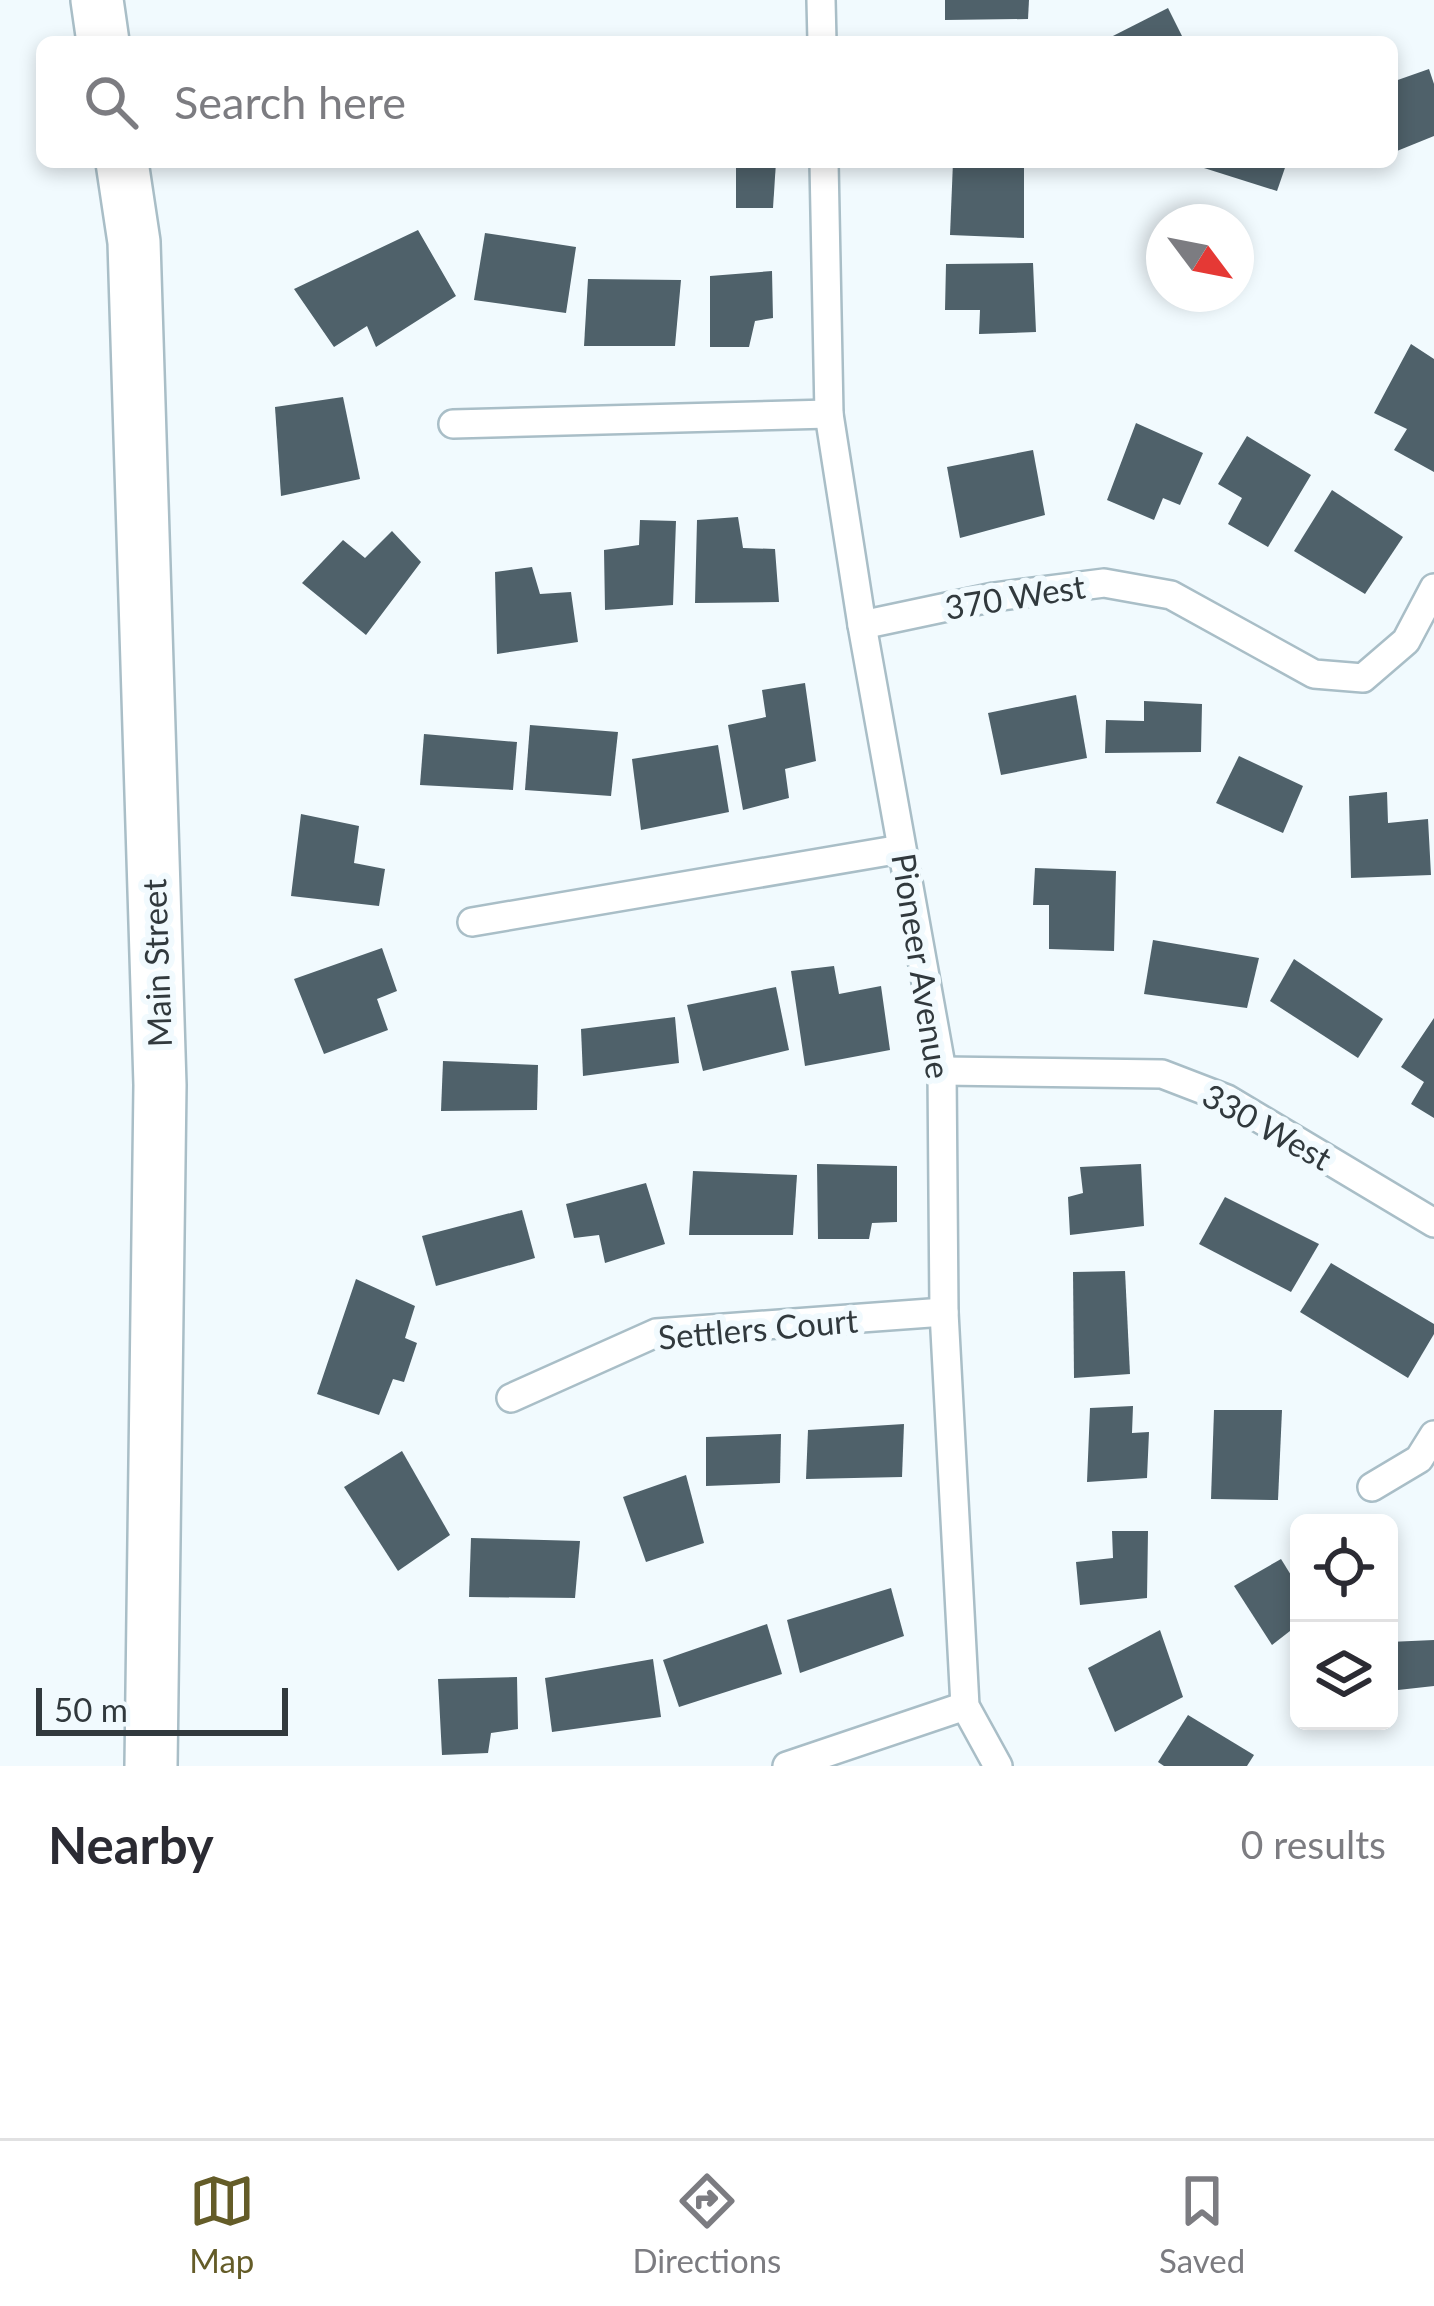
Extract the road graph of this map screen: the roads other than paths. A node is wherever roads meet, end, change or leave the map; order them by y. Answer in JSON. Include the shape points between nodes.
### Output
{"nodes":[{"id":1,"x":97,"y":0,"type":"edge"},
{"id":2,"x":821,"y":0,"type":"edge"},
{"id":3,"x":103,"y":36,"type":"edge"},
{"id":4,"x":822,"y":36,"type":"edge"},
{"id":5,"x":123,"y":168,"type":"edge"},
{"id":6,"x":824,"y":168,"type":"edge"},
{"id":7,"x":830,"y":414,"type":"junction"},
{"id":8,"x":452,"y":424,"type":"dead end"},
{"id":9,"x":1434,"y":588,"type":"edge"},
{"id":10,"x":862,"y":625,"type":"junction"},
{"id":11,"x":902,"y":849,"type":"junction"},
{"id":12,"x":472,"y":922,"type":"dead end"},
{"id":13,"x":942,"y":1071,"type":"junction"},
{"id":14,"x":1434,"y":1223,"type":"edge"},
{"id":15,"x":944,"y":1312,"type":"junction"},
{"id":16,"x":512,"y":1398,"type":"dead end"},
{"id":17,"x":1434,"y":1435,"type":"edge"},
{"id":18,"x":1372,"y":1487,"type":"dead end"},
{"id":19,"x":965,"y":1706,"type":"junction"},
{"id":20,"x":152,"y":1766,"type":"edge"},
{"id":21,"x":787,"y":1766,"type":"edge"},
{"id":22,"x":998,"y":1766,"type":"edge"}],
"edges":[{"from":1,"to":3,"type":"highway"},
{"from":2,"to":4,"type":"street"},
{"from":5,"to":20,"type":"highway","name":"Main Street","via":[[134,242],[160,1085]]},
{"from":6,"to":7,"type":"street","name":"Pioneer Avenue"},
{"from":7,"to":8,"type":"street"},
{"from":7,"to":10,"type":"street","name":"Pioneer Avenue"},
{"from":9,"to":10,"type":"street","name":"370 West","via":[[1406,640],[1363,678],[1314,674],[1171,596],[1104,583]]},
{"from":10,"to":11,"type":"street","name":"Pioneer Avenue"},
{"from":11,"to":12,"type":"street"},
{"from":11,"to":13,"type":"street","name":"Pioneer Avenue"},
{"from":13,"to":14,"type":"street","name":"330 West","via":[[1162,1074],[1227,1099]]},
{"from":13,"to":15,"type":"street","name":"Pioneer Avenue"},
{"from":15,"to":16,"type":"street","name":"Settlers Court","via":[[656,1333]]},
{"from":15,"to":19,"type":"street","name":"Pioneer Avenue"},
{"from":17,"to":18,"type":"street","via":[[1419,1459]]},
{"from":19,"to":21,"type":"street"},
{"from":19,"to":22,"type":"street","name":"Pioneer Avenue"}]}
